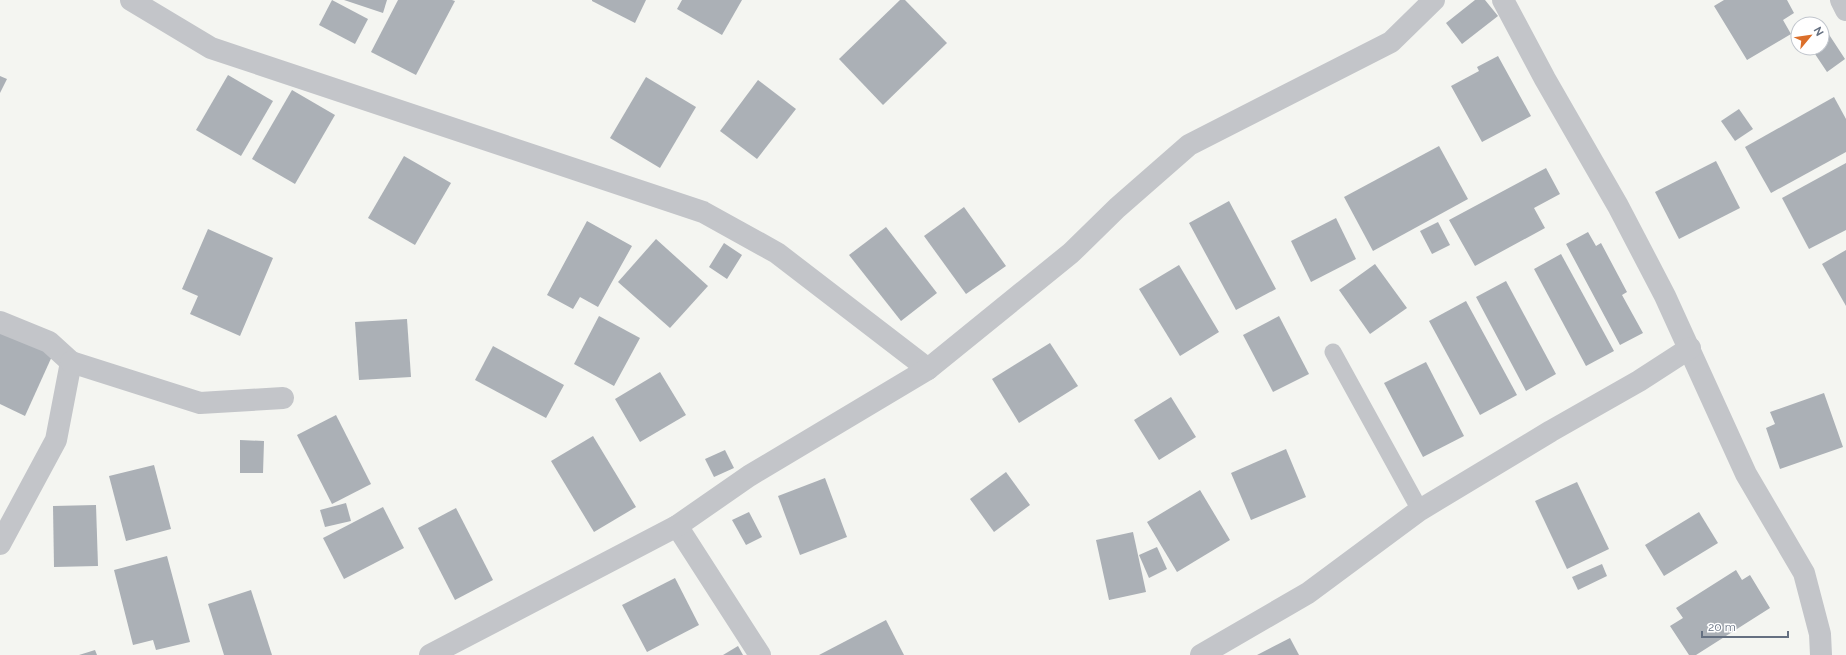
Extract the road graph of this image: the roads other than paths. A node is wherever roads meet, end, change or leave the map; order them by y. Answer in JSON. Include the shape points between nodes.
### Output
{"nodes":[{"id":1,"x":1434,"y":0,"type":"edge"},
{"id":2,"x":1503,"y":0,"type":"edge"},
{"id":3,"x":1841,"y":0,"type":"edge"},
{"id":4,"x":139,"y":2,"type":"edge"},
{"id":5,"x":1846,"y":10,"type":"edge"},
{"id":6,"x":0,"y":322,"type":"edge"},
{"id":7,"x":1690,"y":348,"type":"junction"},
{"id":8,"x":1333,"y":352,"type":"dead end"},
{"id":9,"x":71,"y":362,"type":"junction"},
{"id":10,"x":928,"y":369,"type":"junction"},
{"id":11,"x":283,"y":398,"type":"dead end"},
{"id":12,"x":1420,"y":510,"type":"junction"},
{"id":13,"x":677,"y":526,"type":"junction"},
{"id":14,"x":0,"y":544,"type":"edge"},
{"id":15,"x":430,"y":655,"type":"edge"},
{"id":16,"x":760,"y":655,"type":"edge"},
{"id":17,"x":1201,"y":655,"type":"edge"},
{"id":18,"x":1821,"y":655,"type":"edge"}],
"edges":[{"from":1,"to":10,"type":"street","via":[[1391,42],[1189,145],[1117,208],[1071,253]]},
{"from":2,"to":7,"type":"street","via":[[1618,206]]},
{"from":3,"to":5,"type":"street"},
{"from":4,"to":10,"type":"street","via":[[211,48],[703,212],[777,253]]},
{"from":6,"to":9,"type":"street","via":[[49,342]]},
{"from":7,"to":12,"type":"street"},
{"from":7,"to":18,"type":"street","via":[[1746,474],[1804,573],[1820,634]]},
{"from":8,"to":12,"type":"lane"},
{"from":9,"to":11,"type":"street","via":[[200,404]]},
{"from":9,"to":14,"type":"street","via":[[56,440]]},
{"from":10,"to":13,"type":"street","via":[[749,476]]},
{"from":12,"to":17,"type":"street","via":[[1308,593]]},
{"from":13,"to":15,"type":"street"},
{"from":13,"to":16,"type":"street"}]}
